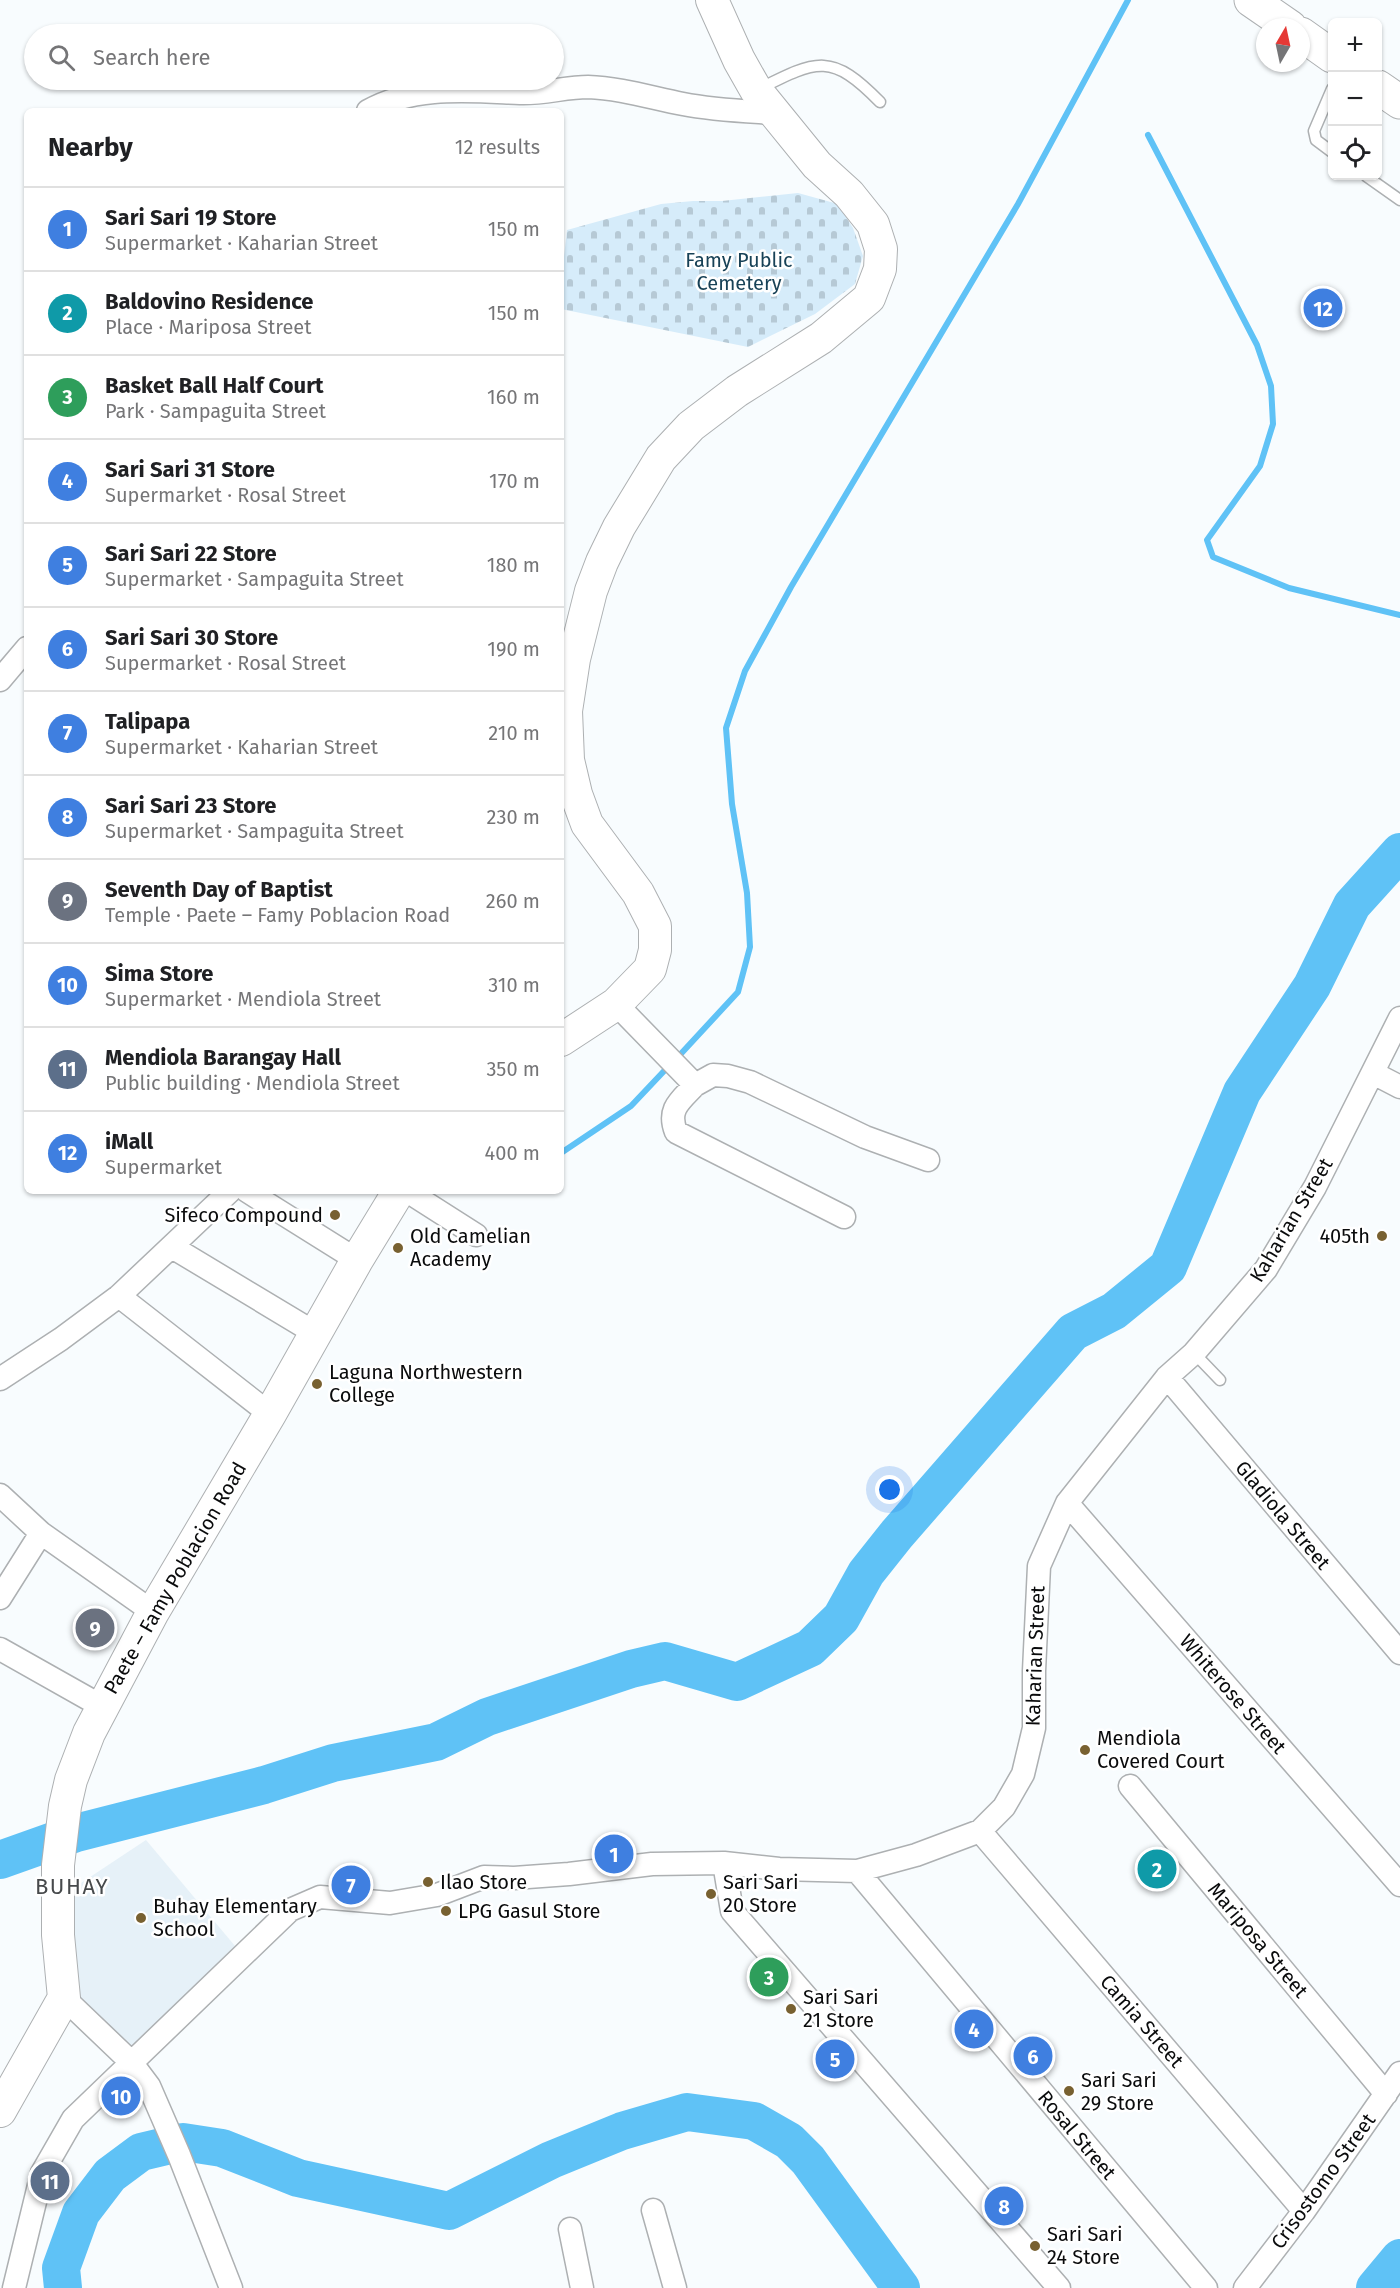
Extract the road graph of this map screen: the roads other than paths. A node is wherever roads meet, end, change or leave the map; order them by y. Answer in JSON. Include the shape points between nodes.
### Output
{"nodes":[{"id":1,"x":712,"y":0,"type":"edge"},
{"id":2,"x":1251,"y":0,"type":"edge"},
{"id":3,"x":1277,"y":18,"type":"edge"},
{"id":4,"x":1310,"y":40,"type":"edge"},
{"id":5,"x":1328,"y":53,"type":"edge"},
{"id":6,"x":564,"y":89,"type":"edge"},
{"id":7,"x":458,"y":90,"type":"edge"},
{"id":8,"x":458,"y":90,"type":"edge"},
{"id":9,"x":556,"y":90,"type":"edge"},
{"id":10,"x":1382,"y":90,"type":"edge"},
{"id":11,"x":1328,"y":98,"type":"edge"},
{"id":12,"x":765,"y":101,"type":"junction"},
{"id":13,"x":880,"y":102,"type":"dead end"},
{"id":14,"x":1400,"y":102,"type":"edge"},
{"id":15,"x":373,"y":108,"type":"edge"},
{"id":16,"x":1328,"y":149,"type":"edge"},
{"id":17,"x":1372,"y":180,"type":"edge"},
{"id":18,"x":1400,"y":200,"type":"edge"},
{"id":19,"x":24,"y":652,"type":"edge"},
{"id":20,"x":0,"y":680,"type":"edge"},
{"id":21,"x":616,"y":1004,"type":"junction"},
{"id":22,"x":1400,"y":1018,"type":"edge"},
{"id":23,"x":564,"y":1038,"type":"edge"},
{"id":24,"x":1373,"y":1073,"type":"junction"},
{"id":25,"x":695,"y":1085,"type":"junction"},
{"id":26,"x":1400,"y":1087,"type":"edge"},
{"id":27,"x":928,"y":1160,"type":"dead end"},
{"id":28,"x":227,"y":1194,"type":"edge"},
{"id":29,"x":252,"y":1194,"type":"edge"},
{"id":30,"x":397,"y":1194,"type":"edge"},
{"id":31,"x":412,"y":1194,"type":"edge"},
{"id":32,"x":844,"y":1217,"type":"dead end"},
{"id":33,"x":476,"y":1235,"type":"dead end"},
{"id":34,"x":172,"y":1247,"type":"junction"},
{"id":35,"x":357,"y":1260,"type":"junction"},
{"id":36,"x":119,"y":1296,"type":"junction"},
{"id":37,"x":315,"y":1333,"type":"junction"},
{"id":38,"x":1194,"y":1353,"type":"junction"},
{"id":39,"x":1167,"y":1377,"type":"junction"},
{"id":40,"x":0,"y":1379,"type":"edge"},
{"id":41,"x":1220,"y":1380,"type":"dead end"},
{"id":42,"x":270,"y":1414,"type":"junction"},
{"id":43,"x":0,"y":1495,"type":"edge"},
{"id":44,"x":1066,"y":1503,"type":"junction"},
{"id":45,"x":41,"y":1533,"type":"junction"},
{"id":46,"x":0,"y":1599,"type":"edge"},
{"id":47,"x":153,"y":1612,"type":"junction"},
{"id":48,"x":0,"y":1649,"type":"edge"},
{"id":49,"x":1400,"y":1653,"type":"edge"},
{"id":50,"x":103,"y":1707,"type":"junction"},
{"id":51,"x":1130,"y":1786,"type":"dead end"},
{"id":52,"x":980,"y":1831,"type":"junction"},
{"id":53,"x":724,"y":1863,"type":"junction"},
{"id":54,"x":857,"y":1871,"type":"junction"},
{"id":55,"x":1400,"y":1885,"type":"edge"},
{"id":56,"x":64,"y":1998,"type":"junction"},
{"id":57,"x":131,"y":2062,"type":"junction"},
{"id":58,"x":1400,"y":2073,"type":"edge"},
{"id":59,"x":1386,"y":2094,"type":"junction"},
{"id":60,"x":0,"y":2111,"type":"edge"},
{"id":61,"x":652,"y":2210,"type":"dead end"},
{"id":62,"x":1304,"y":2211,"type":"junction"},
{"id":63,"x":570,"y":2229,"type":"dead end"},
{"id":64,"x":14,"y":2288,"type":"edge"},
{"id":65,"x":231,"y":2288,"type":"edge"},
{"id":66,"x":582,"y":2288,"type":"edge"},
{"id":67,"x":675,"y":2288,"type":"edge"},
{"id":68,"x":1059,"y":2288,"type":"edge"},
{"id":69,"x":1206,"y":2288,"type":"edge"},
{"id":70,"x":1245,"y":2288,"type":"edge"}],
"edges":[{"from":1,"to":12,"type":"main road","via":[[739,60]]},
{"from":2,"to":3,"type":"main road"},
{"from":4,"to":5,"type":"main road"},
{"from":6,"to":12,"type":"street","via":[[589,87],[718,109]]},
{"from":7,"to":15,"type":"street","via":[[405,97]]},
{"from":8,"to":9,"type":"street"},
{"from":10,"to":14,"type":"main road"},
{"from":11,"to":16,"type":"lane","via":[[1314,131],[1316,140]]},
{"from":12,"to":13,"type":"lane","via":[[803,68],[825,66],[840,69],[858,80]]},
{"from":12,"to":21,"type":"main road","via":[[817,165],[849,194],[873,224],[880,268],[869,298],[821,338],[737,391],[691,426],[661,458],[619,527],[591,591],[566,711],[568,760],[587,824],[638,893],[655,926],[650,969]]},
{"from":17,"to":18,"type":"lane"},
{"from":19,"to":20,"type":"street"},
{"from":21,"to":23,"type":"main road"},
{"from":21,"to":25,"type":"street"},
{"from":22,"to":24,"type":"street","name":"Kaharian Street"},
{"from":24,"to":26,"type":"street"},
{"from":24,"to":38,"type":"street","name":"Kaharian Street","via":[[1315,1187],[1266,1269]]},
{"from":25,"to":27,"type":"street","via":[[713,1075],[750,1082],[865,1137]]},
{"from":25,"to":32,"type":"street","via":[[674,1108],[676,1132]]},
{"from":28,"to":34,"type":"street"},
{"from":29,"to":35,"type":"street"},
{"from":30,"to":35,"type":"main road","name":"Paete – Famy Poblacion Road"},
{"from":31,"to":33,"type":"street"},
{"from":34,"to":36,"type":"street"},
{"from":34,"to":37,"type":"street"},
{"from":35,"to":37,"type":"main road","name":"Paete – Famy Poblacion Road"},
{"from":36,"to":40,"type":"street"},
{"from":36,"to":42,"type":"street"},
{"from":37,"to":42,"type":"main road","name":"Paete – Famy Poblacion Road"},
{"from":38,"to":39,"type":"street","name":"Kaharian Street"},
{"from":38,"to":41,"type":"lane"},
{"from":39,"to":44,"type":"street","name":"Kaharian Street"},
{"from":39,"to":49,"type":"street","name":"Gladiola Street"},
{"from":42,"to":47,"type":"main road","name":"Paete – Famy Poblacion Road"},
{"from":43,"to":45,"type":"street"},
{"from":44,"to":52,"type":"street","name":"Kaharian Street","via":[[1039,1566],[1034,1728],[1023,1774],[1004,1807]]},
{"from":44,"to":55,"type":"street","name":"Whiterose Street"},
{"from":45,"to":46,"type":"street"},
{"from":45,"to":47,"type":"street"},
{"from":47,"to":50,"type":"main road","name":"Paete – Famy Poblacion Road"},
{"from":48,"to":50,"type":"street"},
{"from":50,"to":56,"type":"main road","name":"Paete – Famy Poblacion Road","via":[[70,1780],[65,1806],[58,1865],[58,1935]]},
{"from":51,"to":59,"type":"street","name":"Mariposa Street"},
{"from":52,"to":54,"type":"street","name":"Kaharian Street"},
{"from":52,"to":62,"type":"street","name":"Camia Street"},
{"from":53,"to":54,"type":"street","name":"Kaharian Street"},
{"from":53,"to":57,"type":"street","name":"Kaharian Street","via":[[651,1864],[569,1874],[484,1877],[437,1895],[390,1903],[320,1896],[290,1910]]},
{"from":53,"to":68,"type":"street","via":[[732,1911]]},
{"from":54,"to":69,"type":"street","name":"Rosal Street"},
{"from":56,"to":57,"type":"street"},
{"from":56,"to":60,"type":"main road"},
{"from":57,"to":64,"type":"street","name":"Kaharian Street","via":[[73,2119],[42,2173]]},
{"from":57,"to":65,"type":"street","via":[[154,2096]]},
{"from":58,"to":59,"type":"street","name":"Crisostomo Street"},
{"from":59,"to":62,"type":"street","name":"Crisostomo Street"},
{"from":61,"to":67,"type":"street"},
{"from":62,"to":70,"type":"street","name":"Crisostomo Street"},
{"from":63,"to":66,"type":"street"}]}
